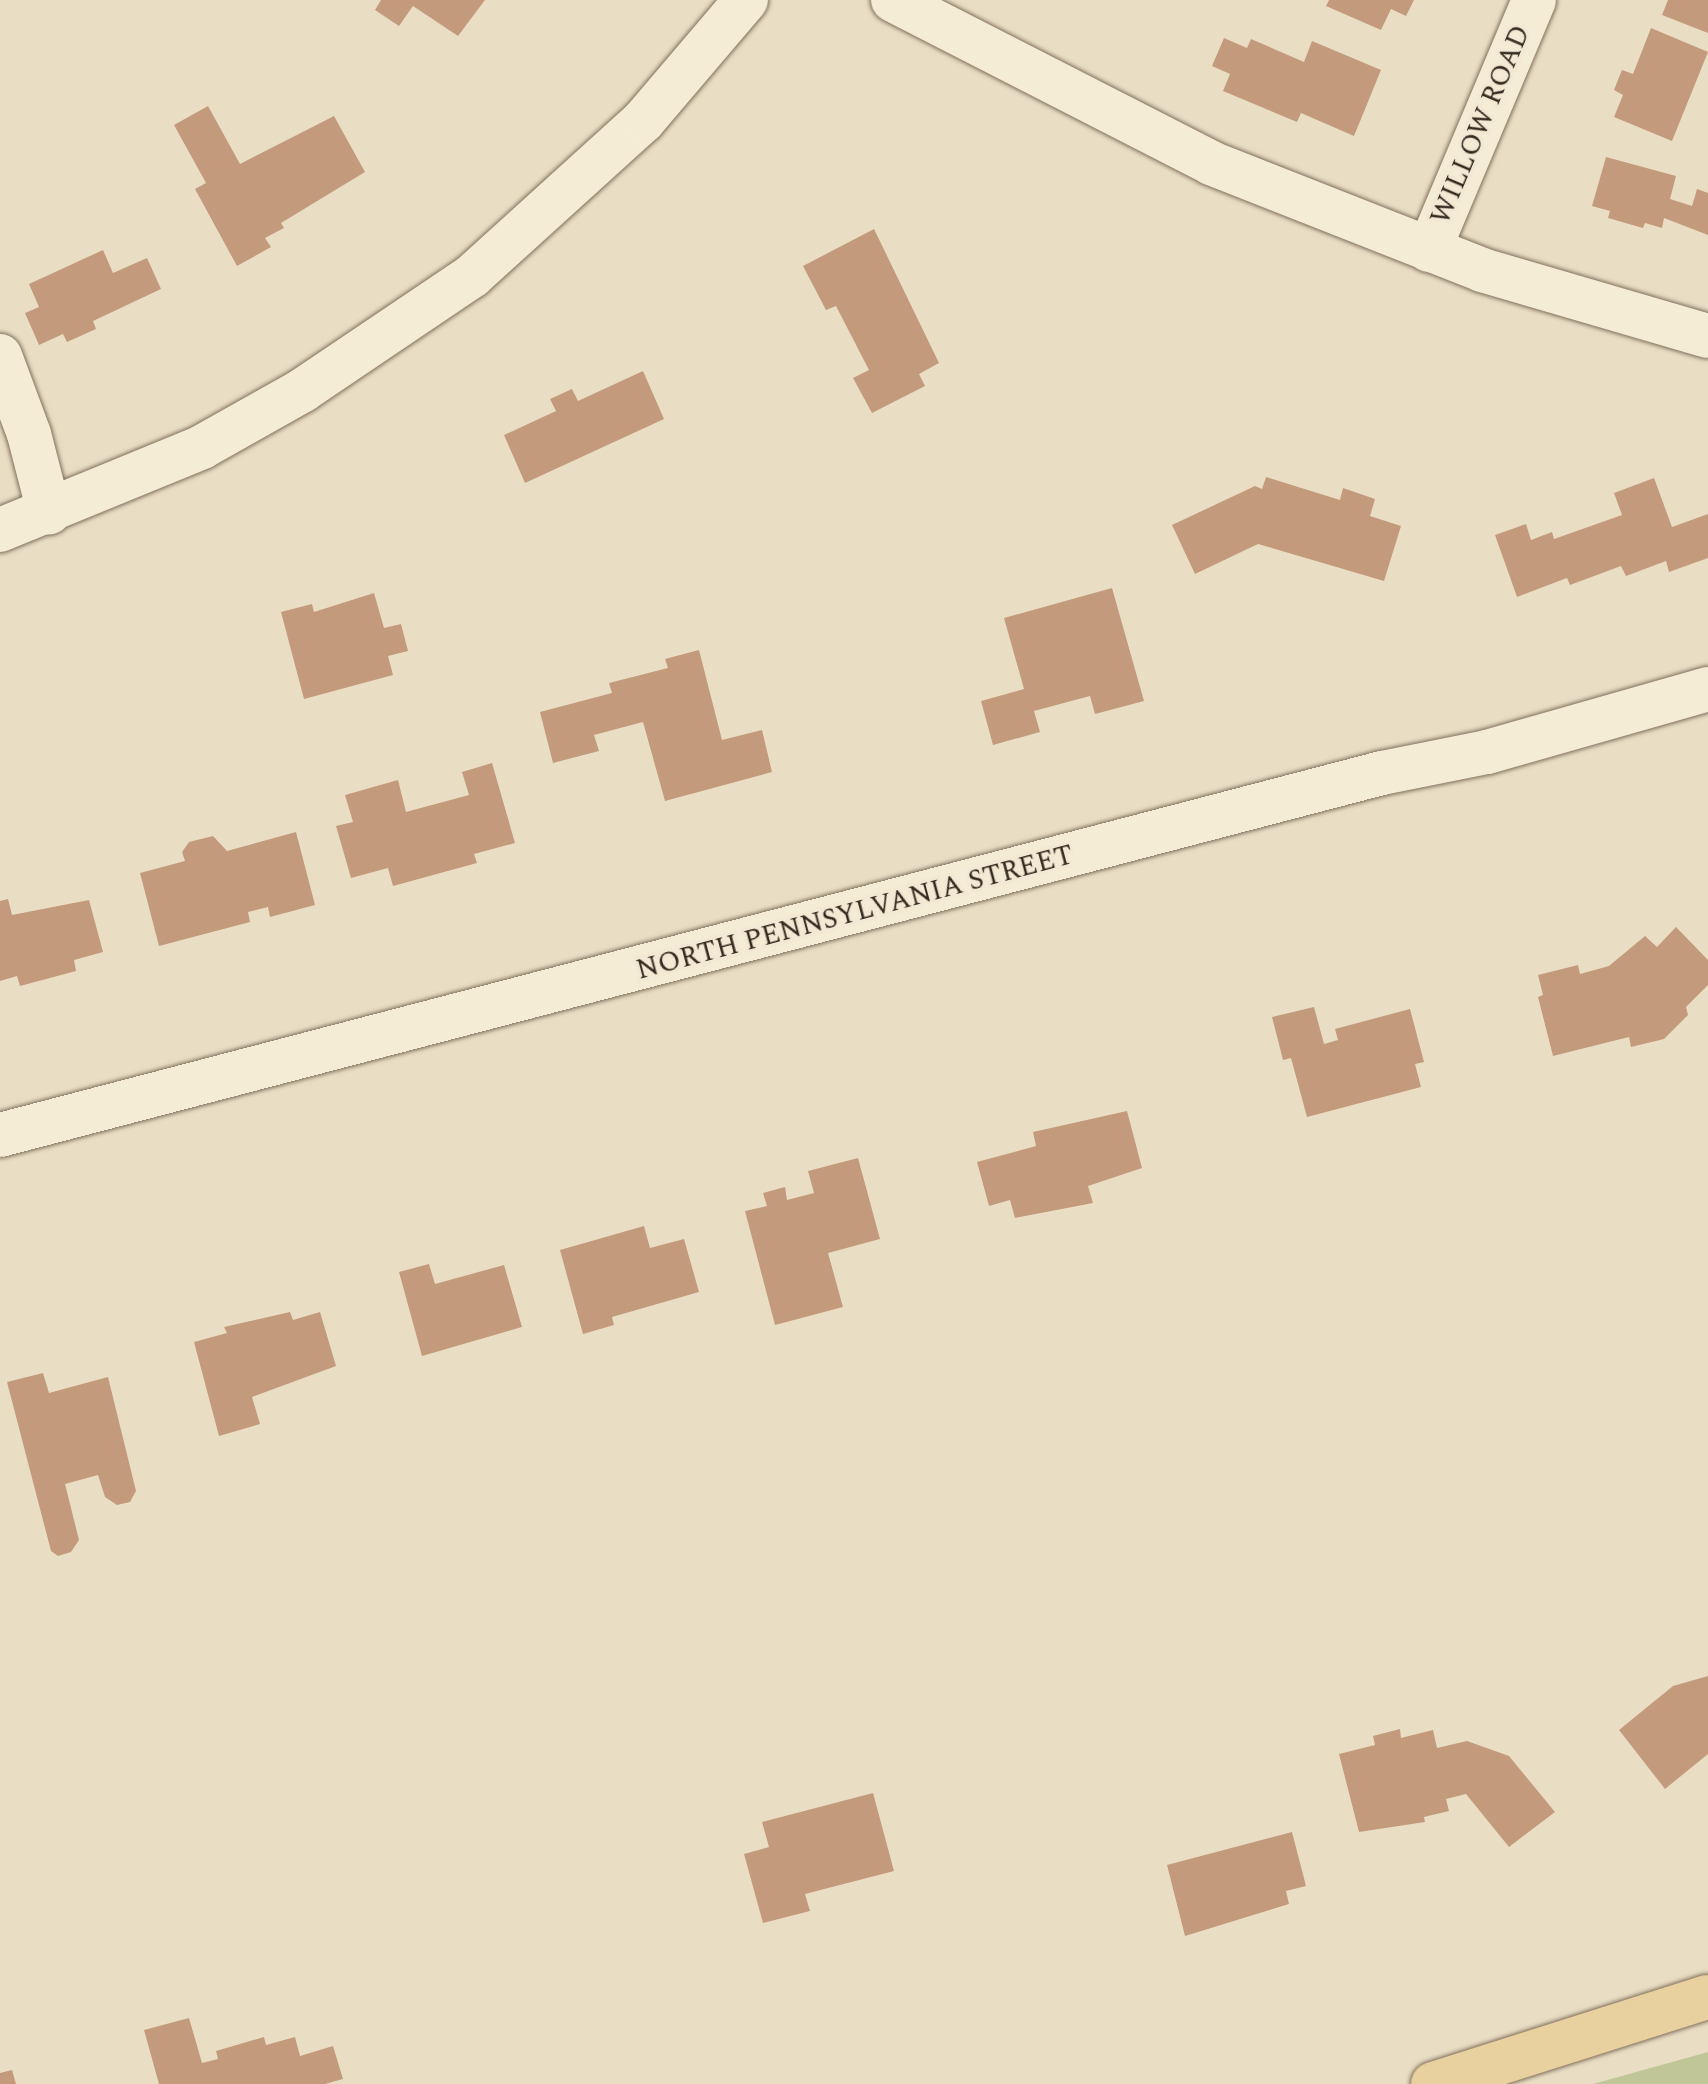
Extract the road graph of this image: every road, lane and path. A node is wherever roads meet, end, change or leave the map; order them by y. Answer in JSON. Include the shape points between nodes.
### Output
{"nodes":[{"id":1,"x":746,"y":0,"type":"edge"},
{"id":2,"x":893,"y":0,"type":"edge"},
{"id":3,"x":1534,"y":0,"type":"edge"},
{"id":4,"x":1429,"y":250,"type":"junction"},
{"id":5,"x":1708,"y":336,"type":"edge"},
{"id":6,"x":0,"y":356,"type":"edge"},
{"id":7,"x":49,"y":512,"type":"junction"},
{"id":8,"x":0,"y":530,"type":"edge"},
{"id":9,"x":1708,"y":689,"type":"edge"},
{"id":10,"x":0,"y":1135,"type":"edge"},
{"id":11,"x":1708,"y":1997,"type":"edge"},
{"id":12,"x":1433,"y":2084,"type":"edge"}],
"edges":[{"from":1,"to":7,"type":"street","via":[[643,121],[472,276],[303,390],[202,447]]},
{"from":2,"to":4,"type":"street","via":[[1211,163]]},
{"from":3,"to":4,"type":"street","name":"WILLOW ROAD"},
{"from":4,"to":5,"type":"street","via":[[1595,306]]},
{"from":6,"to":7,"type":"street","via":[[29,434]]},
{"from":7,"to":8,"type":"street"},
{"from":9,"to":10,"type":"street","name":"NORTH PENNSYLVANIA STREET","via":[[1501,748],[1382,773]]},
{"from":11,"to":12,"type":"main road"}]}
